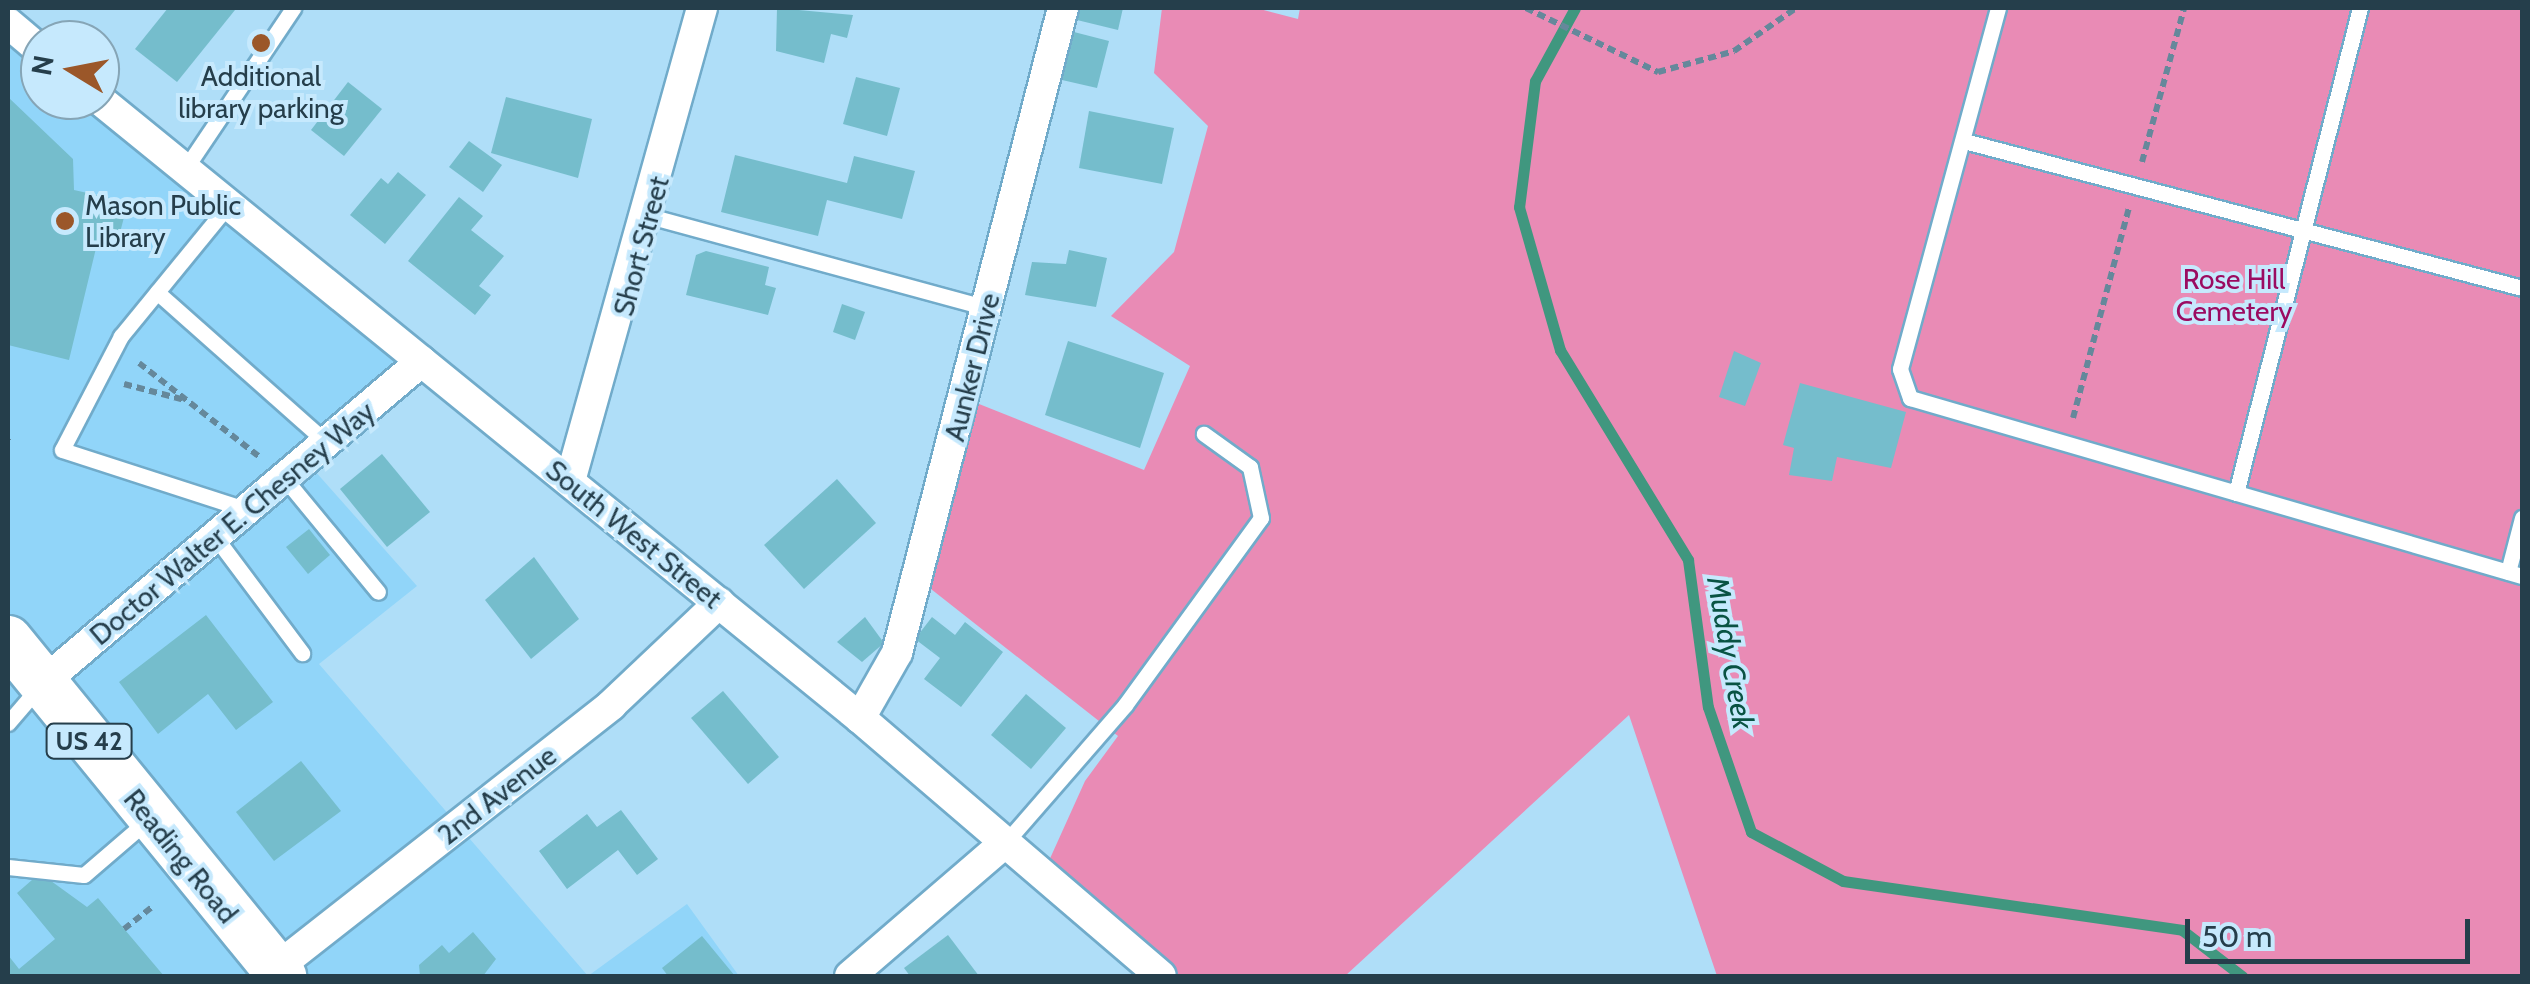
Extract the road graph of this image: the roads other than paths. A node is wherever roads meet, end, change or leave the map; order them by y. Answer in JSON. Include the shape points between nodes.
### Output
{"nodes":[{"id":1,"x":293,"y":8,"type":"edge"},
{"id":2,"x":702,"y":8,"type":"edge"},
{"id":3,"x":1063,"y":8,"type":"edge"},
{"id":4,"x":1998,"y":8,"type":"edge"},
{"id":5,"x":2360,"y":8,"type":"edge"},
{"id":6,"x":120,"y":116,"type":"edge"},
{"id":7,"x":1968,"y":142,"type":"junction"},
{"id":8,"x":185,"y":170,"type":"junction"},
{"id":9,"x":229,"y":204,"type":"junction"},
{"id":10,"x":649,"y":216,"type":"junction"},
{"id":11,"x":2303,"y":230,"type":"junction"},
{"id":12,"x":2522,"y":288,"type":"edge"},
{"id":13,"x":157,"y":292,"type":"junction"},
{"id":14,"x":987,"y":308,"type":"junction"},
{"id":15,"x":422,"y":361,"type":"junction"},
{"id":16,"x":1204,"y":434,"type":"dead end"},
{"id":17,"x":327,"y":444,"type":"junction"},
{"id":18,"x":275,"y":470,"type":"junction"},
{"id":19,"x":570,"y":481,"type":"junction"},
{"id":20,"x":2236,"y":493,"type":"junction"},
{"id":21,"x":248,"y":510,"type":"junction"},
{"id":22,"x":2522,"y":518,"type":"edge"},
{"id":23,"x":216,"y":538,"type":"junction"},
{"id":24,"x":2515,"y":574,"type":"edge"},
{"id":25,"x":378,"y":592,"type":"dead end"},
{"id":26,"x":719,"y":604,"type":"junction"},
{"id":27,"x":8,"y":640,"type":"edge"},
{"id":28,"x":302,"y":654,"type":"dead end"},
{"id":29,"x":41,"y":684,"type":"junction"},
{"id":30,"x":860,"y":718,"type":"junction"},
{"id":31,"x":8,"y":723,"type":"edge"},
{"id":32,"x":151,"y":817,"type":"junction"},
{"id":33,"x":1006,"y":842,"type":"junction"},
{"id":34,"x":8,"y":867,"type":"edge"},
{"id":35,"x":274,"y":974,"type":"edge"},
{"id":36,"x":850,"y":976,"type":"edge"},
{"id":37,"x":1161,"y":976,"type":"edge"}],
"edges":[{"from":1,"to":8,"type":"lane"},
{"from":2,"to":10,"type":"street","name":"Short Street"},
{"from":3,"to":14,"type":"street","name":"Aunker Drive"},
{"from":4,"to":7,"type":"lane"},
{"from":5,"to":11,"type":"lane"},
{"from":6,"to":8,"type":"street","name":"South West Street"},
{"from":7,"to":11,"type":"lane"},
{"from":7,"to":20,"type":"lane","via":[[1900,369],[1910,398]]},
{"from":8,"to":9,"type":"street","name":"South West Street"},
{"from":9,"to":13,"type":"lane"},
{"from":9,"to":15,"type":"street","name":"South West Street"},
{"from":10,"to":14,"type":"lane"},
{"from":10,"to":19,"type":"street","name":"Short Street"},
{"from":11,"to":12,"type":"lane"},
{"from":11,"to":20,"type":"lane"},
{"from":13,"to":17,"type":"lane"},
{"from":13,"to":21,"type":"lane","via":[[121,336],[62,450]]},
{"from":14,"to":30,"type":"street","name":"Aunker Drive","via":[[897,653]]},
{"from":15,"to":17,"type":"street","name":"Doctor Walter E. Chesney Way"},
{"from":15,"to":19,"type":"street","name":"South West Street"},
{"from":16,"to":33,"type":"lane","via":[[1250,467],[1260,518],[1124,705]]},
{"from":17,"to":18,"type":"street","name":"Doctor Walter E. Chesney Way"},
{"from":18,"to":21,"type":"street","name":"Doctor Walter E. Chesney Way"},
{"from":18,"to":25,"type":"lane"},
{"from":19,"to":26,"type":"street","name":"South West Street"},
{"from":20,"to":24,"type":"lane"},
{"from":21,"to":23,"type":"street","name":"Doctor Walter E. Chesney Way"},
{"from":22,"to":24,"type":"lane"},
{"from":23,"to":28,"type":"lane"},
{"from":23,"to":29,"type":"street","name":"Doctor Walter E. Chesney Way"},
{"from":26,"to":30,"type":"street","name":"South West Street"},
{"from":26,"to":35,"type":"street","name":"2nd Avenue","via":[[611,704]]},
{"from":27,"to":29,"type":"main road","name":"Reading Road","number":"US 42"},
{"from":29,"to":31,"type":"lane"},
{"from":29,"to":32,"type":"main road","name":"Reading Road","number":"US 42"},
{"from":30,"to":33,"type":"street","name":"South West Street"},
{"from":32,"to":34,"type":"lane","via":[[84,875]]},
{"from":32,"to":35,"type":"main road","name":"Reading Road","number":"US 42"},
{"from":33,"to":36,"type":"street"},
{"from":33,"to":37,"type":"street","name":"South West Street"}]}
